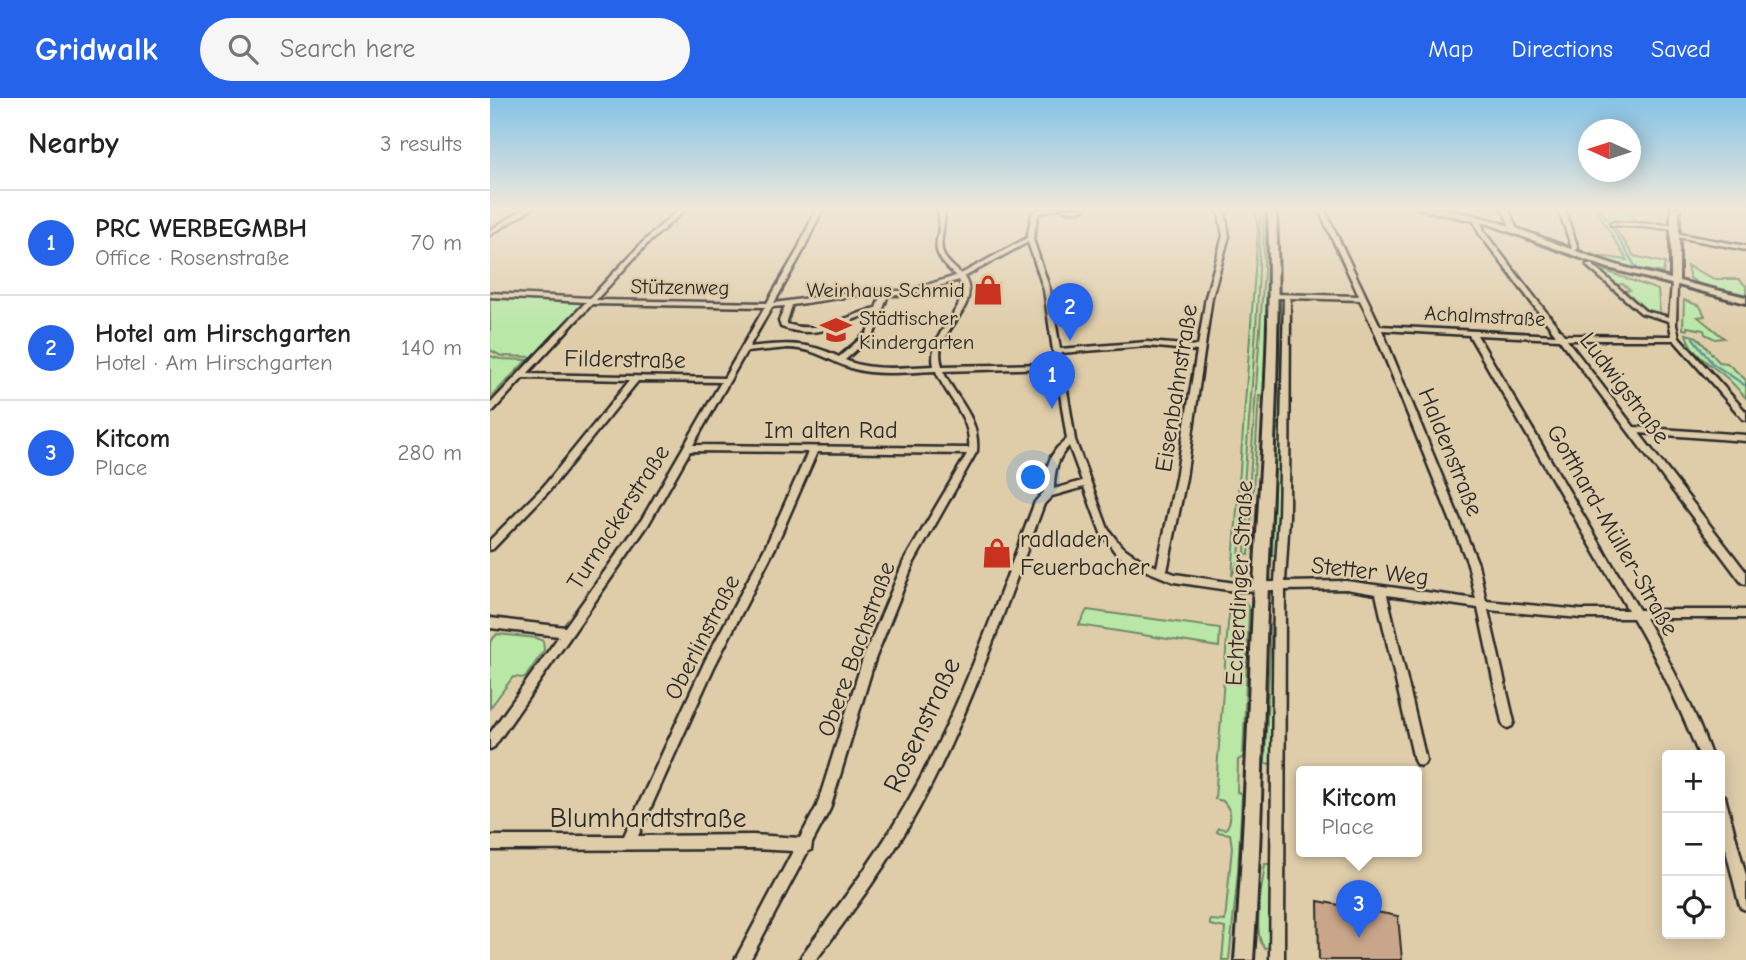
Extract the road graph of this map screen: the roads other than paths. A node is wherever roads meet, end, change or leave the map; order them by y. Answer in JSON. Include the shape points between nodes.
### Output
{"nodes":[{"id":1,"x":640,"y":248,"type":"edge"},
{"id":2,"x":802,"y":248,"type":"edge"},
{"id":3,"x":939,"y":248,"type":"edge"},
{"id":4,"x":1014,"y":248,"type":"edge"},
{"id":5,"x":1034,"y":248,"type":"edge"},
{"id":6,"x":1222,"y":248,"type":"edge"},
{"id":7,"x":1272,"y":248,"type":"edge"},
{"id":8,"x":1340,"y":248,"type":"edge"},
{"id":9,"x":1494,"y":248,"type":"edge"},
{"id":10,"x":1565,"y":248,"type":"edge"},
{"id":11,"x":1575,"y":248,"type":"edge"},
{"id":12,"x":1674,"y":248,"type":"edge"},
{"id":13,"x":1572,"y":251,"type":"junction"},
{"id":14,"x":1589,"y":265,"type":"dead end"},
{"id":15,"x":961,"y":276,"type":"junction"},
{"id":16,"x":1675,"y":284,"type":"junction"},
{"id":17,"x":885,"y":293,"type":"junction"},
{"id":18,"x":490,"y":295,"type":"edge"},
{"id":19,"x":1273,"y":296,"type":"junction"},
{"id":20,"x":1287,"y":296,"type":"junction"},
{"id":21,"x":1364,"y":298,"type":"junction"},
{"id":22,"x":1746,"y":300,"type":"edge"},
{"id":23,"x":592,"y":301,"type":"junction"},
{"id":24,"x":789,"y":304,"type":"junction"},
{"id":25,"x":769,"y":305,"type":"junction"},
{"id":26,"x":879,"y":309,"type":"junction"},
{"id":27,"x":1672,"y":320,"type":"junction"},
{"id":28,"x":1377,"y":328,"type":"junction"},
{"id":29,"x":800,"y":332,"type":"junction"},
{"id":30,"x":1472,"y":333,"type":"junction"},
{"id":31,"x":1564,"y":337,"type":"junction"},
{"id":32,"x":1676,"y":338,"type":"junction"},
{"id":33,"x":790,"y":346,"type":"junction"},
{"id":34,"x":1200,"y":349,"type":"junction"},
{"id":35,"x":743,"y":350,"type":"junction"},
{"id":36,"x":1058,"y":351,"type":"junction"},
{"id":37,"x":839,"y":361,"type":"junction"},
{"id":38,"x":1060,"y":366,"type":"junction"},
{"id":39,"x":939,"y":370,"type":"junction"},
{"id":40,"x":522,"y":376,"type":"junction"},
{"id":41,"x":635,"y":379,"type":"junction"},
{"id":42,"x":726,"y":380,"type":"junction"},
{"id":43,"x":490,"y":409,"type":"edge"},
{"id":44,"x":1746,"y":417,"type":"edge"},
{"id":45,"x":1633,"y":429,"type":"junction"},
{"id":46,"x":1746,"y":438,"type":"edge"},
{"id":47,"x":1071,"y":440,"type":"junction"},
{"id":48,"x":687,"y":448,"type":"junction"},
{"id":49,"x":814,"y":449,"type":"junction"},
{"id":50,"x":973,"y":451,"type":"junction"},
{"id":51,"x":1084,"y":484,"type":"junction"},
{"id":52,"x":1049,"y":493,"type":"junction"},
{"id":53,"x":490,"y":546,"type":"edge"},
{"id":54,"x":1161,"y":573,"type":"junction"},
{"id":55,"x":1746,"y":580,"type":"edge"},
{"id":56,"x":1280,"y":586,"type":"junction"},
{"id":57,"x":1261,"y":587,"type":"junction"},
{"id":58,"x":1380,"y":589,"type":"junction"},
{"id":59,"x":1485,"y":606,"type":"junction"},
{"id":60,"x":1746,"y":614,"type":"edge"},
{"id":61,"x":1637,"y":615,"type":"junction"},
{"id":62,"x":490,"y":622,"type":"edge"},
{"id":63,"x":568,"y":632,"type":"junction"},
{"id":64,"x":1508,"y":722,"type":"dead end"},
{"id":65,"x":490,"y":743,"type":"edge"},
{"id":66,"x":1703,"y":750,"type":"edge"},
{"id":67,"x":1420,"y":760,"type":"dead end"},
{"id":68,"x":1723,"y":813,"type":"edge"},
{"id":69,"x":490,"y":843,"type":"edge"},
{"id":70,"x":628,"y":843,"type":"junction"},
{"id":71,"x":806,"y":845,"type":"junction"},
{"id":72,"x":1745,"y":898,"type":"edge"},
{"id":73,"x":742,"y":960,"type":"edge"},
{"id":74,"x":807,"y":960,"type":"edge"},
{"id":75,"x":1244,"y":960,"type":"edge"},
{"id":76,"x":1278,"y":960,"type":"edge"}],
"edges":[{"from":1,"to":23,"type":"street"},
{"from":2,"to":25,"type":"street","name":"Turnackerstraße"},
{"from":3,"to":15,"type":"street","via":[[946,265]]},
{"from":4,"to":15,"type":"street","name":"Stützenweg"},
{"from":5,"to":36,"type":"street"},
{"from":6,"to":34,"type":"street","name":"Eisenbahnstraße"},
{"from":7,"to":19,"type":"main road","name":"Echterdinger Straße"},
{"from":8,"to":21,"type":"street","name":"Haldenstraße"},
{"from":9,"to":31,"type":"street","name":"Ludwigstraße"},
{"from":10,"to":13,"type":"main road"},
{"from":11,"to":13,"type":"street"},
{"from":12,"to":16,"type":"main road"},
{"from":13,"to":16,"type":"main road"},
{"from":14,"to":27,"type":"street","via":[[1643,312]]},
{"from":15,"to":17,"type":"street","name":"Stützenweg","via":[[916,292]]},
{"from":15,"to":39,"type":"street","via":[[967,292],[939,340]]},
{"from":16,"to":22,"type":"main road"},
{"from":16,"to":27,"type":"street"},
{"from":17,"to":24,"type":"street","name":"Stützenweg"},
{"from":17,"to":26,"type":"street"},
{"from":18,"to":23,"type":"street","name":"Stützenweg"},
{"from":19,"to":20,"type":"street"},
{"from":19,"to":57,"type":"main road","name":"Echterdinger Straße"},
{"from":20,"to":21,"type":"street"},
{"from":20,"to":56,"type":"street","name":"Echterdinger Straße"},
{"from":21,"to":28,"type":"street","name":"Haldenstraße"},
{"from":23,"to":25,"type":"street","name":"Stützenweg"},
{"from":23,"to":40,"type":"street"},
{"from":24,"to":25,"type":"street","name":"Stützenweg"},
{"from":24,"to":29,"type":"street","via":[[784,325]]},
{"from":25,"to":35,"type":"street","name":"Turnackerstraße"},
{"from":26,"to":29,"type":"street"},
{"from":26,"to":37,"type":"street","via":[[870,334]]},
{"from":27,"to":32,"type":"street"},
{"from":28,"to":30,"type":"street","name":"Achalmstraße"},
{"from":28,"to":59,"type":"street","name":"Haldenstraße","via":[[1469,553]]},
{"from":29,"to":33,"type":"street"},
{"from":30,"to":31,"type":"street","name":"Achalmstraße"},
{"from":30,"to":61,"type":"street","name":"Gotthard-Müller-Straße"},
{"from":31,"to":32,"type":"street","name":"Achalmstraße"},
{"from":31,"to":45,"type":"street","name":"Ludwigstraße"},
{"from":32,"to":44,"type":"street"},
{"from":33,"to":35,"type":"street"},
{"from":33,"to":37,"type":"street","via":[[815,349]]},
{"from":34,"to":36,"type":"street","via":[[1147,344]]},
{"from":34,"to":54,"type":"street","name":"Eisenbahnstraße","via":[[1173,526]]},
{"from":35,"to":42,"type":"street","name":"Turnackerstraße"},
{"from":36,"to":38,"type":"street"},
{"from":37,"to":39,"type":"street","via":[[861,369]]},
{"from":38,"to":39,"type":"street"},
{"from":38,"to":47,"type":"street"},
{"from":39,"to":50,"type":"street","via":[[973,432]]},
{"from":40,"to":41,"type":"street","name":"Filderstraße"},
{"from":40,"to":43,"type":"street"},
{"from":41,"to":42,"type":"street","name":"Filderstraße"},
{"from":41,"to":53,"type":"street","via":[[565,467]]},
{"from":42,"to":48,"type":"street","name":"Turnackerstraße"},
{"from":45,"to":46,"type":"street"},
{"from":45,"to":55,"type":"street","name":"Ludwigstraße"},
{"from":47,"to":51,"type":"street","name":"Stetter Weg"},
{"from":47,"to":52,"type":"street","name":"Rosenstraße","via":[[1057,453]]},
{"from":48,"to":49,"type":"street","name":"Im alten Rad"},
{"from":48,"to":63,"type":"street","name":"Turnackerstraße","via":[[645,522]]},
{"from":49,"to":50,"type":"street","name":"Im alten Rad"},
{"from":49,"to":70,"type":"street","name":"Oberlinstraße"},
{"from":50,"to":71,"type":"street","name":"Obere Bachstraße","via":[[919,543],[889,606],[823,809]]},
{"from":51,"to":52,"type":"street"},
{"from":51,"to":54,"type":"street","name":"Stetter Weg","via":[[1104,530],[1118,549]]},
{"from":52,"to":74,"type":"street","name":"Rosenstraße","via":[[1040,502],[964,700],[924,785],[871,873]]},
{"from":54,"to":57,"type":"street","name":"Stetter Weg","via":[[1218,586]]},
{"from":56,"to":57,"type":"street","name":"Stetter Weg"},
{"from":56,"to":58,"type":"street","name":"Stetter Weg","via":[[1338,584]]},
{"from":56,"to":76,"type":"street","name":"Echterdinger Straße"},
{"from":57,"to":75,"type":"main road","name":"Echterdinger Straße"},
{"from":58,"to":59,"type":"street","name":"Stetter Weg"},
{"from":58,"to":67,"type":"street"},
{"from":59,"to":61,"type":"street","name":"Stetter Weg"},
{"from":59,"to":64,"type":"street","name":"Haldenstraße"},
{"from":60,"to":61,"type":"street","name":"Stetter Weg"},
{"from":61,"to":66,"type":"street","name":"Gotthard-Müller-Straße"},
{"from":62,"to":63,"type":"street"},
{"from":63,"to":65,"type":"street","name":"Turnackerstraße"},
{"from":68,"to":72,"type":"street"},
{"from":69,"to":70,"type":"street","name":"Blumhardtstraße"},
{"from":70,"to":71,"type":"street","name":"Blumhardtstraße"},
{"from":71,"to":73,"type":"street","name":"Obere Bachstraße"}]}
